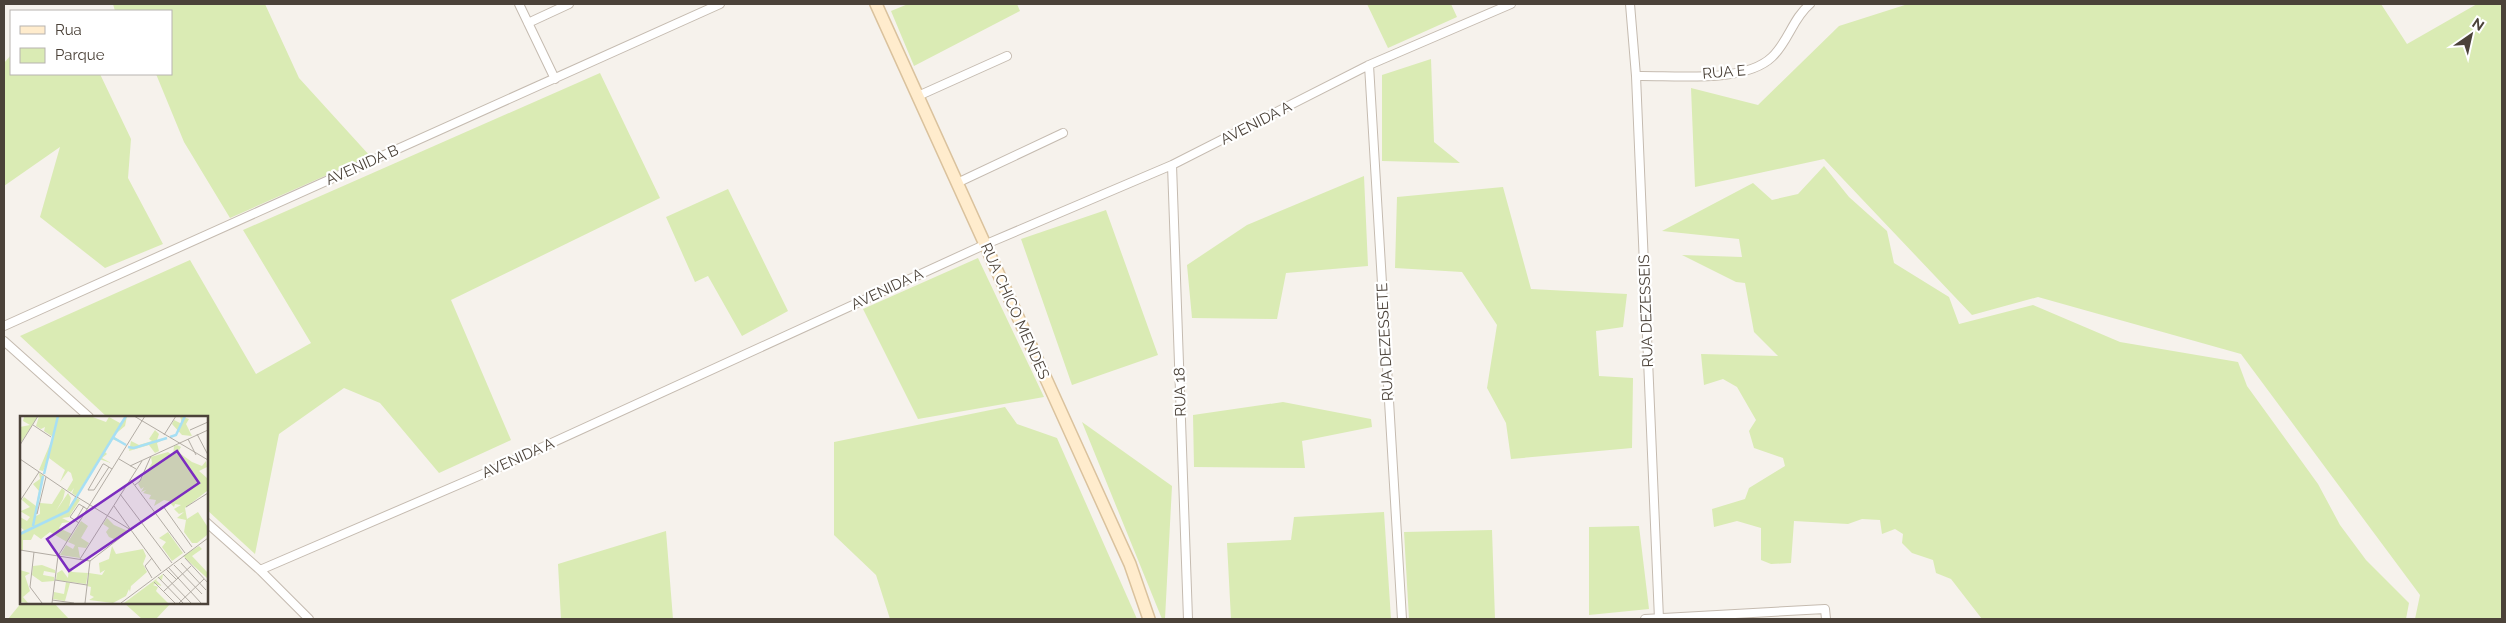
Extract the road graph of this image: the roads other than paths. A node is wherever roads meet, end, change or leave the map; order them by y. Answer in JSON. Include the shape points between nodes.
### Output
{"nodes":[{"id":1,"x":519,"y":4,"type":"edge"},
{"id":2,"x":569,"y":4,"type":"edge"},
{"id":3,"x":720,"y":4,"type":"edge"},
{"id":4,"x":876,"y":4,"type":"edge"},
{"id":5,"x":1511,"y":4,"type":"edge"},
{"id":6,"x":1630,"y":4,"type":"edge"},
{"id":7,"x":1810,"y":4,"type":"edge"},
{"id":8,"x":528,"y":23,"type":"junction"},
{"id":9,"x":1007,"y":56,"type":"dead end"},
{"id":10,"x":1369,"y":65,"type":"junction"},
{"id":11,"x":1636,"y":76,"type":"junction"},
{"id":12,"x":555,"y":79,"type":"junction"},
{"id":13,"x":918,"y":96,"type":"junction"},
{"id":14,"x":1063,"y":133,"type":"dead end"},
{"id":15,"x":1172,"y":165,"type":"junction"},
{"id":16,"x":957,"y":183,"type":"junction"},
{"id":17,"x":984,"y":244,"type":"junction"},
{"id":18,"x":4,"y":326,"type":"edge"},
{"id":19,"x":4,"y":341,"type":"edge"},
{"id":20,"x":88,"y":416,"type":"edge"},
{"id":21,"x":208,"y":524,"type":"edge"},
{"id":22,"x":260,"y":570,"type":"junction"},
{"id":23,"x":308,"y":619,"type":"edge"},
{"id":24,"x":1149,"y":619,"type":"edge"},
{"id":25,"x":1188,"y":619,"type":"edge"},
{"id":26,"x":1402,"y":619,"type":"edge"},
{"id":27,"x":1645,"y":619,"type":"edge"},
{"id":28,"x":1659,"y":619,"type":"edge"},
{"id":29,"x":1826,"y":619,"type":"edge"}],
"edges":[{"from":1,"to":8,"type":"street"},
{"from":2,"to":8,"type":"street"},
{"from":3,"to":12,"type":"street","name":"AVENIDA B"},
{"from":4,"to":13,"type":"main road","name":"RUA CHICO MENDES"},
{"from":5,"to":10,"type":"street","name":"AVENIDA A"},
{"from":6,"to":11,"type":"street","name":"RUA DEZESSEIS"},
{"from":7,"to":11,"type":"street","name":"RUA E","via":[[1773,56],[1754,69],[1725,74]]},
{"from":8,"to":12,"type":"street"},
{"from":9,"to":13,"type":"street"},
{"from":10,"to":15,"type":"street","name":"AVENIDA A"},
{"from":10,"to":26,"type":"street","name":"RUA DEZESSETE"},
{"from":11,"to":28,"type":"street","name":"RUA DEZESSEIS"},
{"from":12,"to":18,"type":"street","name":"AVENIDA B"},
{"from":13,"to":16,"type":"main road","name":"RUA CHICO MENDES"},
{"from":14,"to":16,"type":"street"},
{"from":15,"to":17,"type":"street","name":"AVENIDA A"},
{"from":15,"to":25,"type":"street","name":"RUA 18"},
{"from":16,"to":17,"type":"main road","name":"RUA CHICO MENDES"},
{"from":17,"to":22,"type":"street","name":"AVENIDA A","via":[[497,468]]},
{"from":17,"to":24,"type":"main road","name":"RUA CHICO MENDES","via":[[1130,564]]},
{"from":19,"to":20,"type":"street"},
{"from":21,"to":22,"type":"street"},
{"from":22,"to":23,"type":"street"},
{"from":27,"to":28,"type":"street"},
{"from":28,"to":29,"type":"street","via":[[1825,609]]}]}
